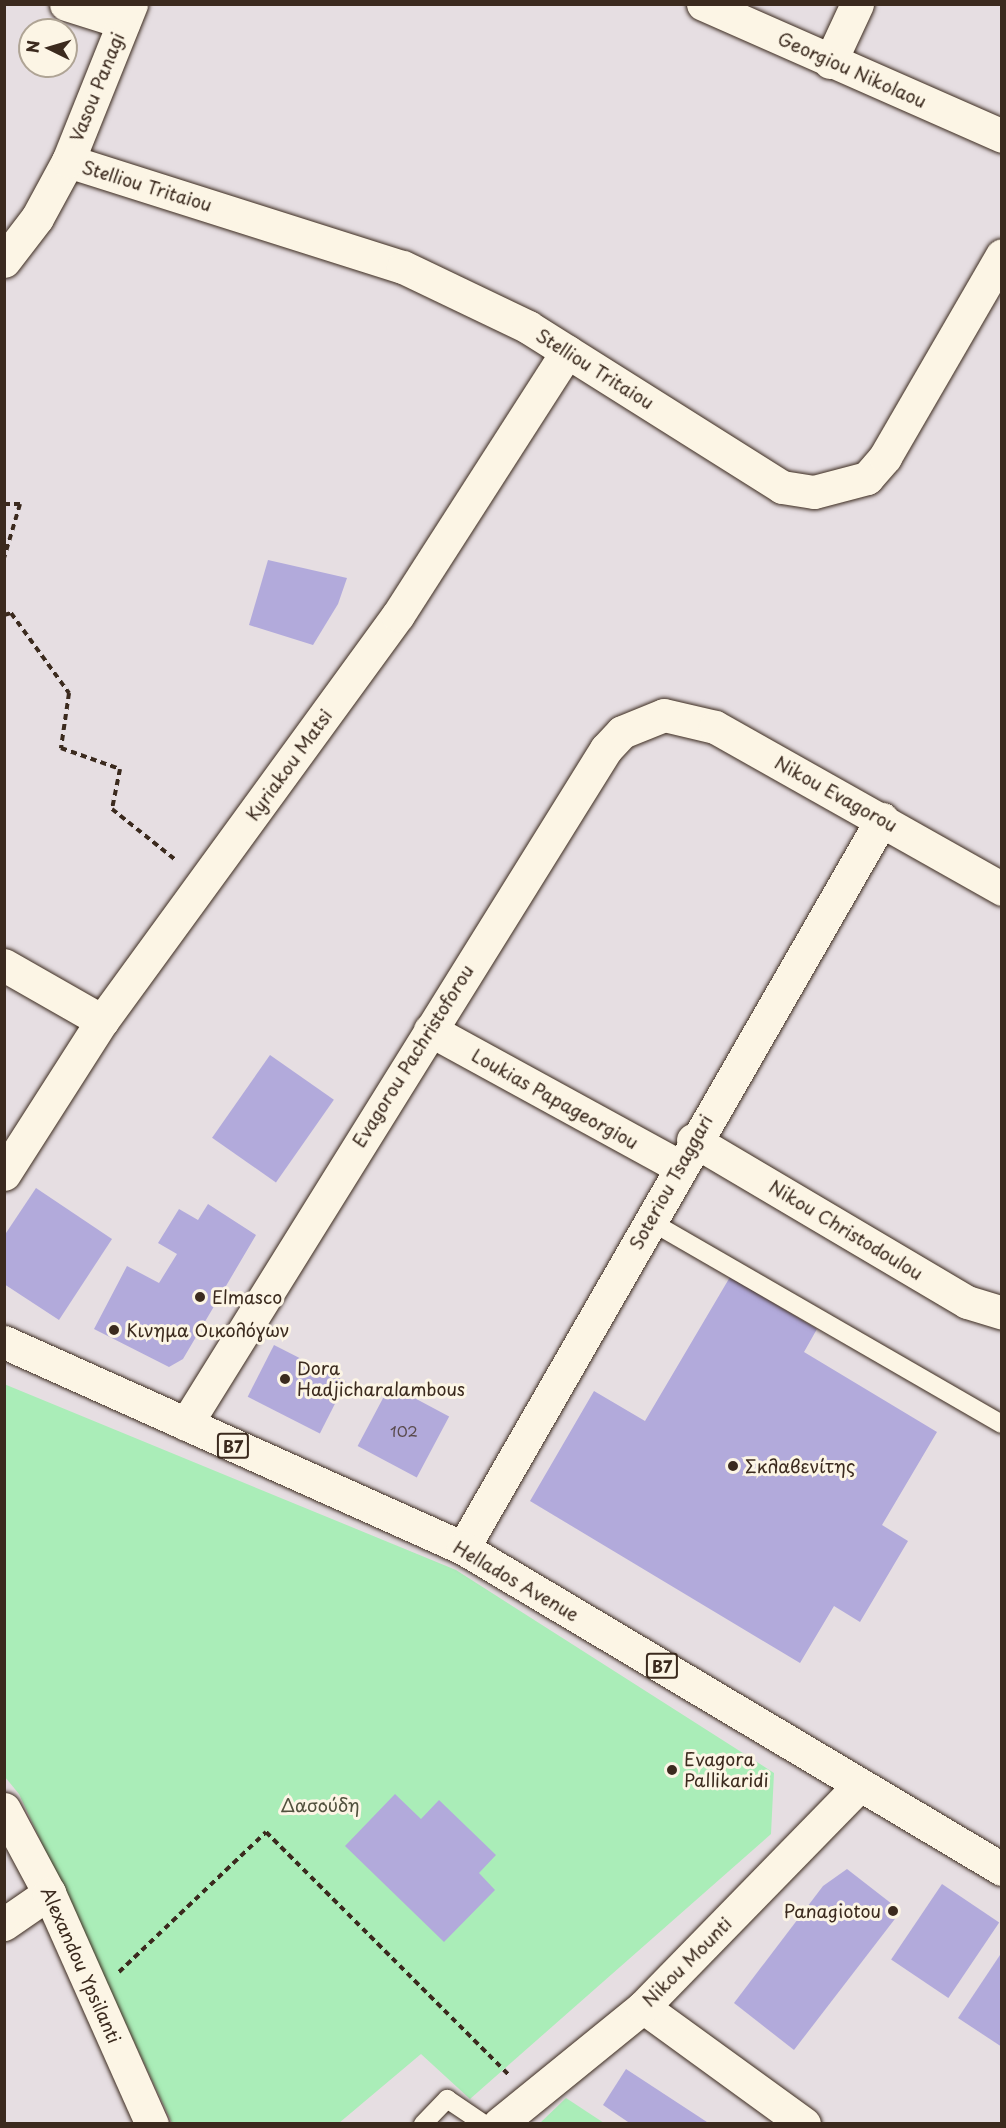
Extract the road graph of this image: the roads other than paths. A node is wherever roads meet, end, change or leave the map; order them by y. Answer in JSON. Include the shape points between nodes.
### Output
{"nodes":[{"id":1,"x":66,"y":4,"type":"edge"},
{"id":2,"x":703,"y":4,"type":"edge"},
{"id":3,"x":857,"y":4,"type":"edge"},
{"id":4,"x":127,"y":13,"type":"edge"},
{"id":5,"x":830,"y":62,"type":"junction"},
{"id":6,"x":1002,"y":135,"type":"edge"},
{"id":7,"x":68,"y":161,"type":"junction"},
{"id":8,"x":1002,"y":255,"type":"edge"},
{"id":9,"x":4,"y":261,"type":"edge"},
{"id":10,"x":567,"y":352,"type":"junction"},
{"id":11,"x":664,"y":715,"type":"joint"},
{"id":12,"x":882,"y":819,"type":"junction"},
{"id":13,"x":1002,"y":889,"type":"edge"},
{"id":14,"x":4,"y":965,"type":"edge"},
{"id":15,"x":102,"y":1021,"type":"junction"},
{"id":16,"x":429,"y":1030,"type":"junction"},
{"id":17,"x":687,"y":1154,"type":"junction"},
{"id":18,"x":4,"y":1174,"type":"edge"},
{"id":19,"x":650,"y":1221,"type":"junction"},
{"id":20,"x":1002,"y":1313,"type":"edge"},
{"id":21,"x":4,"y":1342,"type":"edge"},
{"id":22,"x":186,"y":1424,"type":"junction"},
{"id":23,"x":1002,"y":1424,"type":"edge"},
{"id":24,"x":463,"y":1548,"type":"junction"},
{"id":25,"x":860,"y":1785,"type":"junction"},
{"id":26,"x":4,"y":1809,"type":"edge"},
{"id":27,"x":1002,"y":1869,"type":"edge"},
{"id":28,"x":49,"y":1893,"type":"junction"},
{"id":29,"x":4,"y":1924,"type":"edge"},
{"id":30,"x":643,"y":2007,"type":"junction"},
{"id":31,"x":768,"y":2114,"type":"edge"},
{"id":32,"x":152,"y":2124,"type":"edge"},
{"id":33,"x":423,"y":2124,"type":"edge"},
{"id":34,"x":484,"y":2124,"type":"edge"},
{"id":35,"x":499,"y":2124,"type":"edge"},
{"id":36,"x":804,"y":2124,"type":"edge"}],
"edges":[{"from":1,"to":4,"type":"street"},
{"from":2,"to":5,"type":"street","name":"Georgiou Nikolaou"},
{"from":3,"to":5,"type":"street"},
{"from":4,"to":7,"type":"street","name":"Vasou Panagi"},
{"from":5,"to":6,"type":"street","name":"Georgiou Nikolaou"},
{"from":7,"to":9,"type":"street","name":"Vasou Panagi","via":[[37,218]]},
{"from":7,"to":10,"type":"street","name":"Stelliou Tritaiou","via":[[403,267]]},
{"from":8,"to":10,"type":"street","name":"Stelliou Tritaiou","via":[[885,457],[867,478],[842,489],[814,492],[782,487]]},
{"from":10,"to":15,"type":"street","name":"Kyriakou Matsi","via":[[398,615]]},
{"from":11,"to":12,"type":"street","name":"Nikou Evagorou","via":[[715,726]]},
{"from":11,"to":16,"type":"street","name":"Evagorou Pachristoforou","via":[[642,720],[606,749]]},
{"from":12,"to":13,"type":"street","name":"Nikou Evagorou"},
{"from":12,"to":17,"type":"street","name":"Soteriou Tsaggari"},
{"from":14,"to":15,"type":"street"},
{"from":15,"to":18,"type":"street","name":"Kyriakou Matsi"},
{"from":16,"to":17,"type":"street","name":"Loukias Papageorgiou"},
{"from":16,"to":22,"type":"street","name":"Evagorou Pachristoforou"},
{"from":17,"to":19,"type":"street","name":"Soteriou Tsaggari"},
{"from":17,"to":20,"type":"street","name":"Nikou Christodoulou","via":[[967,1302]]},
{"from":19,"to":23,"type":"lane"},
{"from":19,"to":24,"type":"street","name":"Soteriou Tsaggari"},
{"from":21,"to":22,"type":"street","name":"Hellados Avenue","number":"B7"},
{"from":22,"to":24,"type":"street","name":"Hellados Avenue","number":"B7"},
{"from":24,"to":25,"type":"street","name":"Hellados Avenue","number":"B7"},
{"from":25,"to":27,"type":"street","name":"Hellados Avenue","number":"B7"},
{"from":25,"to":30,"type":"street","name":"Nikou Mounti"},
{"from":26,"to":28,"type":"street","name":"Alexandou Ypsilanti"},
{"from":28,"to":29,"type":"street"},
{"from":28,"to":32,"type":"street","name":"Alexandou Ypsilanti"},
{"from":30,"to":31,"type":"street"},
{"from":30,"to":35,"type":"street","name":"Nikou Mounti"},
{"from":31,"to":36,"type":"street"},
{"from":33,"to":34,"type":"lane","via":[[447,2099]]}]}
